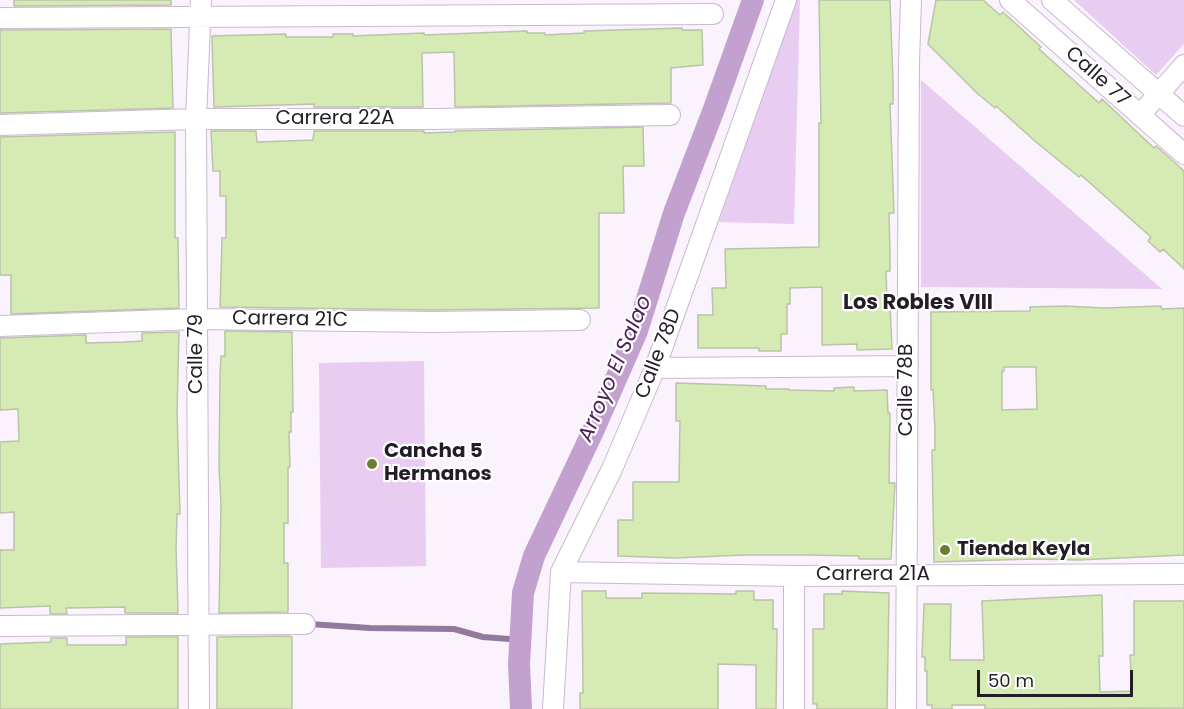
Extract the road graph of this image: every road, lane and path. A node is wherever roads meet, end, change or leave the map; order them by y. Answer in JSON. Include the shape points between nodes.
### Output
{"nodes":[{"id":1,"x":786,"y":0,"type":"edge"},
{"id":2,"x":911,"y":0,"type":"edge"},
{"id":3,"x":1010,"y":0,"type":"edge"},
{"id":4,"x":1052,"y":0,"type":"edge"},
{"id":5,"x":586,"y":7,"type":"edge"},
{"id":6,"x":202,"y":8,"type":"edge"},
{"id":7,"x":713,"y":14,"type":"dead end"},
{"id":8,"x":0,"y":18,"type":"edge"},
{"id":9,"x":1184,"y":65,"type":"edge"},
{"id":10,"x":1158,"y":93,"type":"junction"},
{"id":11,"x":670,"y":115,"type":"dead end"},
{"id":12,"x":1140,"y":115,"type":"junction"},
{"id":13,"x":1184,"y":116,"type":"edge"},
{"id":14,"x":196,"y":119,"type":"junction"},
{"id":15,"x":0,"y":125,"type":"edge"},
{"id":16,"x":1184,"y":154,"type":"edge"},
{"id":17,"x":197,"y":319,"type":"junction"},
{"id":18,"x":580,"y":320,"type":"dead end"},
{"id":19,"x":0,"y":326,"type":"edge"},
{"id":20,"x":908,"y":366,"type":"junction"},
{"id":21,"x":655,"y":368,"type":"junction"},
{"id":22,"x":561,"y":572,"type":"junction"},
{"id":23,"x":1184,"y":574,"type":"edge"},
{"id":24,"x":907,"y":575,"type":"junction"},
{"id":25,"x":794,"y":576,"type":"junction"},
{"id":26,"x":305,"y":624,"type":"dead end"},
{"id":27,"x":199,"y":625,"type":"junction"},
{"id":28,"x":0,"y":626,"type":"edge"},
{"id":29,"x":199,"y":709,"type":"edge"},
{"id":30,"x":553,"y":709,"type":"edge"},
{"id":31,"x":794,"y":709,"type":"edge"},
{"id":32,"x":906,"y":709,"type":"edge"}],
"edges":[{"from":1,"to":21,"type":"street","name":"Calle 78D"},
{"from":2,"to":20,"type":"street","name":"Calle 78B"},
{"from":3,"to":12,"type":"street","name":"Calle 77"},
{"from":4,"to":10,"type":"street","name":"Calle 77"},
{"from":5,"to":6,"type":"street"},
{"from":5,"to":7,"type":"street"},
{"from":6,"to":8,"type":"street"},
{"from":6,"to":14,"type":"street","name":"Calle 79"},
{"from":9,"to":10,"type":"street"},
{"from":10,"to":12,"type":"street"},
{"from":10,"to":13,"type":"street","name":"Calle 77"},
{"from":11,"to":14,"type":"street","name":"Carrera 22A"},
{"from":12,"to":16,"type":"street","name":"Calle 77"},
{"from":14,"to":15,"type":"street","name":"Carrera 22A"},
{"from":14,"to":17,"type":"street","name":"Calle 79"},
{"from":17,"to":18,"type":"street","name":"Carrera 21C"},
{"from":17,"to":19,"type":"street","name":"Carrera 21C"},
{"from":17,"to":27,"type":"street","name":"Calle 79"},
{"from":20,"to":21,"type":"street"},
{"from":20,"to":24,"type":"street","name":"Calle 78B"},
{"from":21,"to":22,"type":"street","name":"Calle 78D","via":[[612,469]]},
{"from":22,"to":25,"type":"street","name":"Carrera 21A"},
{"from":22,"to":30,"type":"street","name":"Calle 78D"},
{"from":23,"to":24,"type":"street","name":"Carrera 21A"},
{"from":24,"to":25,"type":"street","name":"Carrera 21A"},
{"from":24,"to":32,"type":"street","name":"Calle 78B"},
{"from":25,"to":31,"type":"street"},
{"from":26,"to":27,"type":"street"},
{"from":27,"to":28,"type":"street"},
{"from":27,"to":29,"type":"street","name":"Calle 79"}]}
